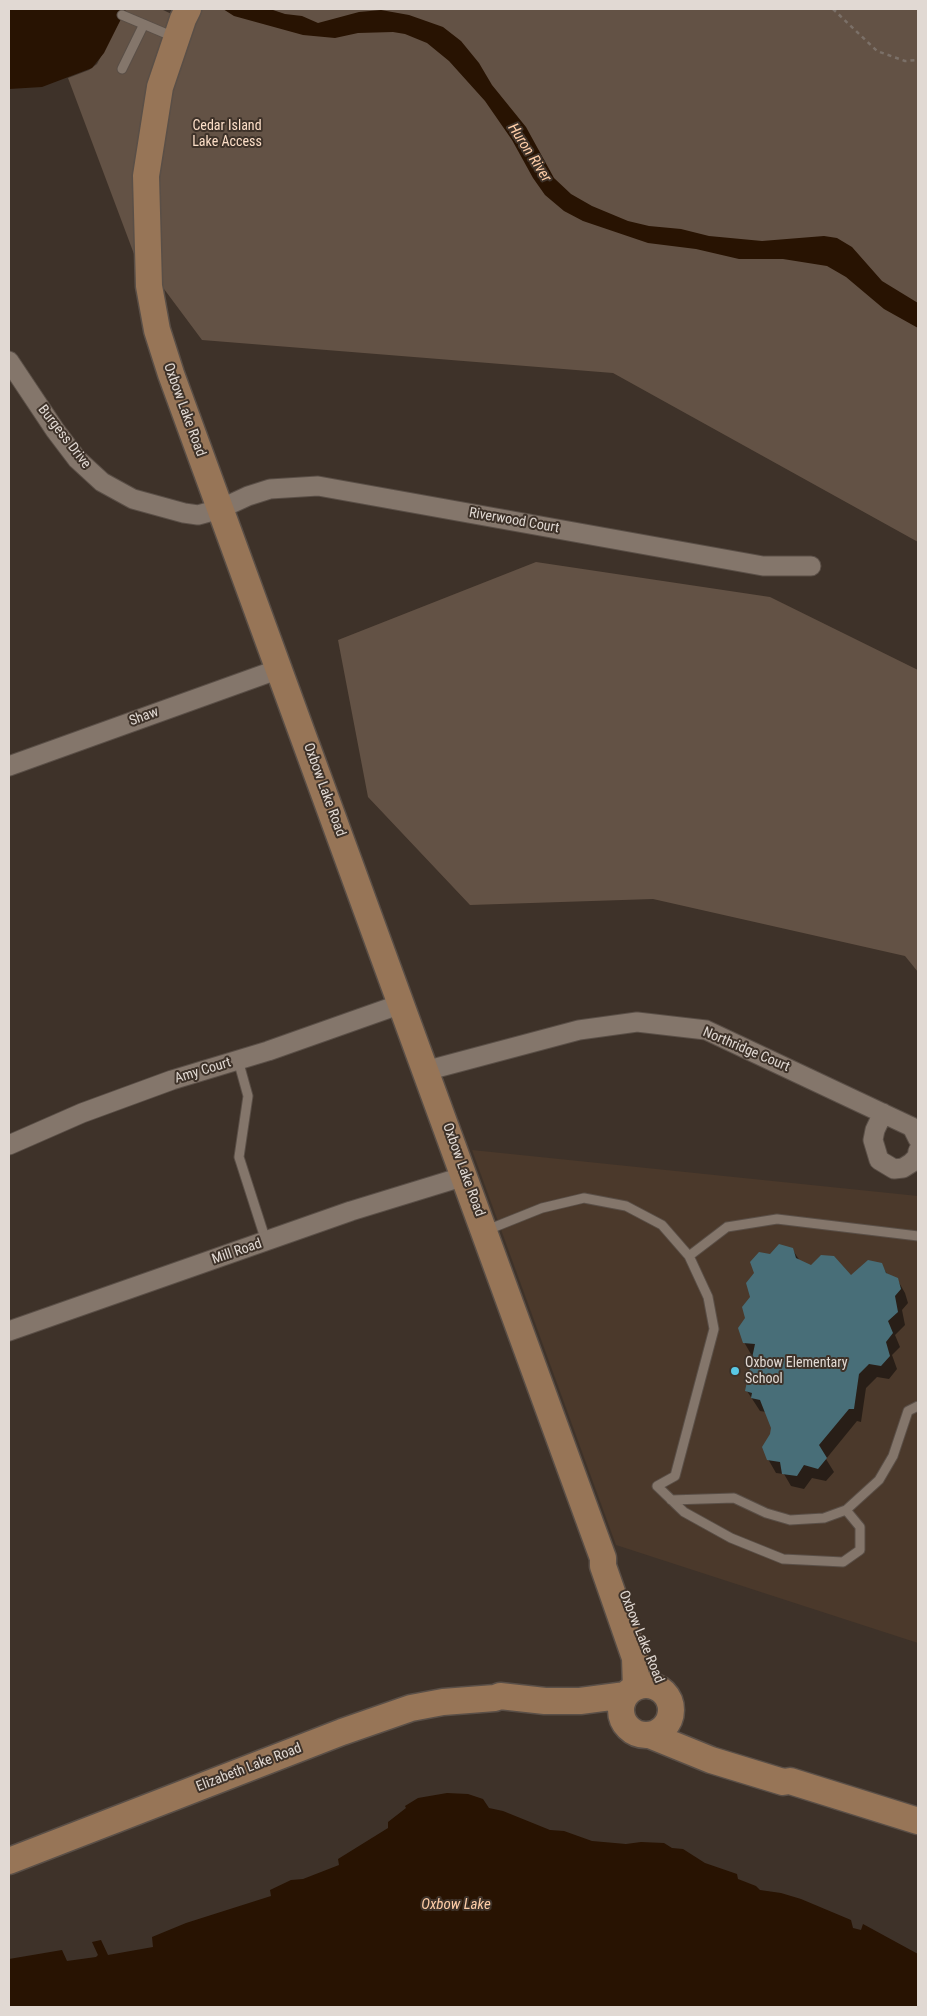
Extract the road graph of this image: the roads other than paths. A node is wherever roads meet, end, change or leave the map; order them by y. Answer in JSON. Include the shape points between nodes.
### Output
{"nodes":[{"id":1,"x":188,"y":9,"type":"edge"},
{"id":2,"x":122,"y":15,"type":"dead end"},
{"id":3,"x":144,"y":24,"type":"junction"},
{"id":4,"x":176,"y":38,"type":"junction"},
{"id":5,"x":122,"y":69,"type":"dead end"},
{"id":6,"x":9,"y":361,"type":"edge"},
{"id":7,"x":220,"y":509,"type":"junction"},
{"id":8,"x":811,"y":566,"type":"dead end"},
{"id":9,"x":280,"y":669,"type":"junction"},
{"id":10,"x":9,"y":766,"type":"edge"},
{"id":11,"x":401,"y":1004,"type":"junction"},
{"id":12,"x":238,"y":1060,"type":"junction"},
{"id":13,"x":425,"y":1072,"type":"junction"},
{"id":14,"x":883,"y":1113,"type":"junction"},
{"id":15,"x":918,"y":1139,"type":"edge"},
{"id":16,"x":9,"y":1145,"type":"edge"},
{"id":17,"x":918,"y":1151,"type":"edge"},
{"id":18,"x":465,"y":1176,"type":"junction"},
{"id":19,"x":485,"y":1231,"type":"junction"},
{"id":20,"x":918,"y":1236,"type":"edge"},
{"id":21,"x":266,"y":1241,"type":"junction"},
{"id":22,"x":689,"y":1256,"type":"junction"},
{"id":23,"x":9,"y":1330,"type":"edge"},
{"id":24,"x":918,"y":1406,"type":"edge"},
{"id":25,"x":672,"y":1500,"type":"junction"},
{"id":26,"x":846,"y":1510,"type":"junction"},
{"id":27,"x":603,"y":1558,"type":"junction"},
{"id":28,"x":632,"y":1648,"type":"junction"},
{"id":29,"x":631,"y":1691,"type":"junction"},
{"id":30,"x":662,"y":1692,"type":"junction"},
{"id":31,"x":495,"y":1698,"type":"junction"},
{"id":32,"x":598,"y":1700,"type":"junction"},
{"id":33,"x":624,"y":1722,"type":"junction"},
{"id":34,"x":661,"y":1727,"type":"junction"},
{"id":35,"x":918,"y":1822,"type":"edge"},
{"id":36,"x":9,"y":1860,"type":"edge"}],
"edges":[{"from":1,"to":4,"type":"street","name":"Oxbow Lake Road"},
{"from":2,"to":3,"type":"lane"},
{"from":3,"to":4,"type":"lane"},
{"from":3,"to":5,"type":"lane"},
{"from":4,"to":7,"type":"street","name":"Oxbow Lake Road","via":[[160,87],[146,176],[149,286],[157,330],[171,374]]},
{"from":6,"to":7,"type":"street","name":"Burgess Drive","via":[[77,459],[102,482],[133,499],[184,513],[198,514]]},
{"from":7,"to":8,"type":"street","name":"Riverwood Court","via":[[270,489],[318,486],[763,566]]},
{"from":7,"to":9,"type":"street","name":"Oxbow Lake Road"},
{"from":9,"to":10,"type":"street","name":"Shaw"},
{"from":9,"to":11,"type":"street","name":"Oxbow Lake Road"},
{"from":11,"to":12,"type":"street","name":"Amy Court"},
{"from":11,"to":13,"type":"street","name":"Oxbow Lake Road"},
{"from":12,"to":16,"type":"street","name":"Amy Court","via":[[82,1113]]},
{"from":12,"to":21,"type":"lane","via":[[248,1096],[239,1157]]},
{"from":13,"to":14,"type":"street","name":"Northridge Court","via":[[579,1030],[637,1022],[706,1030]]},
{"from":13,"to":18,"type":"street","name":"Oxbow Lake Road"},
{"from":14,"to":15,"type":"street","name":"Northridge Court","via":[[912,1127]]},
{"from":14,"to":17,"type":"street","via":[[873,1140],[879,1160],[894,1169],[903,1168],[911,1163]]},
{"from":18,"to":19,"type":"street","name":"Oxbow Lake Road"},
{"from":18,"to":21,"type":"street","name":"Mill Road","via":[[392,1197]]},
{"from":19,"to":22,"type":"lane","via":[[542,1208],[584,1198],[626,1206],[662,1225]]},
{"from":19,"to":27,"type":"street","name":"Oxbow Lake Road"},
{"from":20,"to":22,"type":"lane","via":[[777,1219],[727,1227]]},
{"from":21,"to":23,"type":"street","name":"Mill Road"},
{"from":22,"to":25,"type":"lane","via":[[708,1297],[714,1329],[675,1476],[657,1486]]},
{"from":24,"to":26,"type":"lane","via":[[908,1411],[892,1456],[879,1480]]},
{"from":25,"to":26,"type":"lane","via":[[734,1498],[790,1520],[824,1518]]},
{"from":25,"to":26,"type":"lane","via":[[684,1512],[731,1538],[783,1559],[843,1562],[860,1550],[860,1528]]},
{"from":27,"to":28,"type":"street","name":"Oxbow Lake Road"},
{"from":27,"to":30,"type":"street","name":"Oxbow Lake Road","via":[[609,1563],[635,1615]]},
{"from":28,"to":29,"type":"street","name":"Oxbow Lake Road","via":[[636,1668]]},
{"from":28,"to":32,"type":"street","via":[[618,1679]]},
{"from":29,"to":30,"type":"street","via":[[649,1685]]},
{"from":29,"to":32,"type":"street","name":"Elizabeth Lake Road"},
{"from":29,"to":33,"type":"street","via":[[622,1705]]},
{"from":30,"to":34,"type":"street","via":[[670,1704]]},
{"from":31,"to":32,"type":"street","name":"Elizabeth Lake Road"},
{"from":31,"to":33,"type":"street","name":"Elizabeth Lake Road","via":[[501,1703],[535,1711],[598,1713]]},
{"from":31,"to":36,"type":"street","name":"Elizabeth Lake Road","via":[[443,1702],[396,1712]]},
{"from":33,"to":34,"type":"street","via":[[642,1736]]},
{"from":34,"to":35,"type":"street","via":[[711,1760],[784,1782],[790,1781]]}]}
